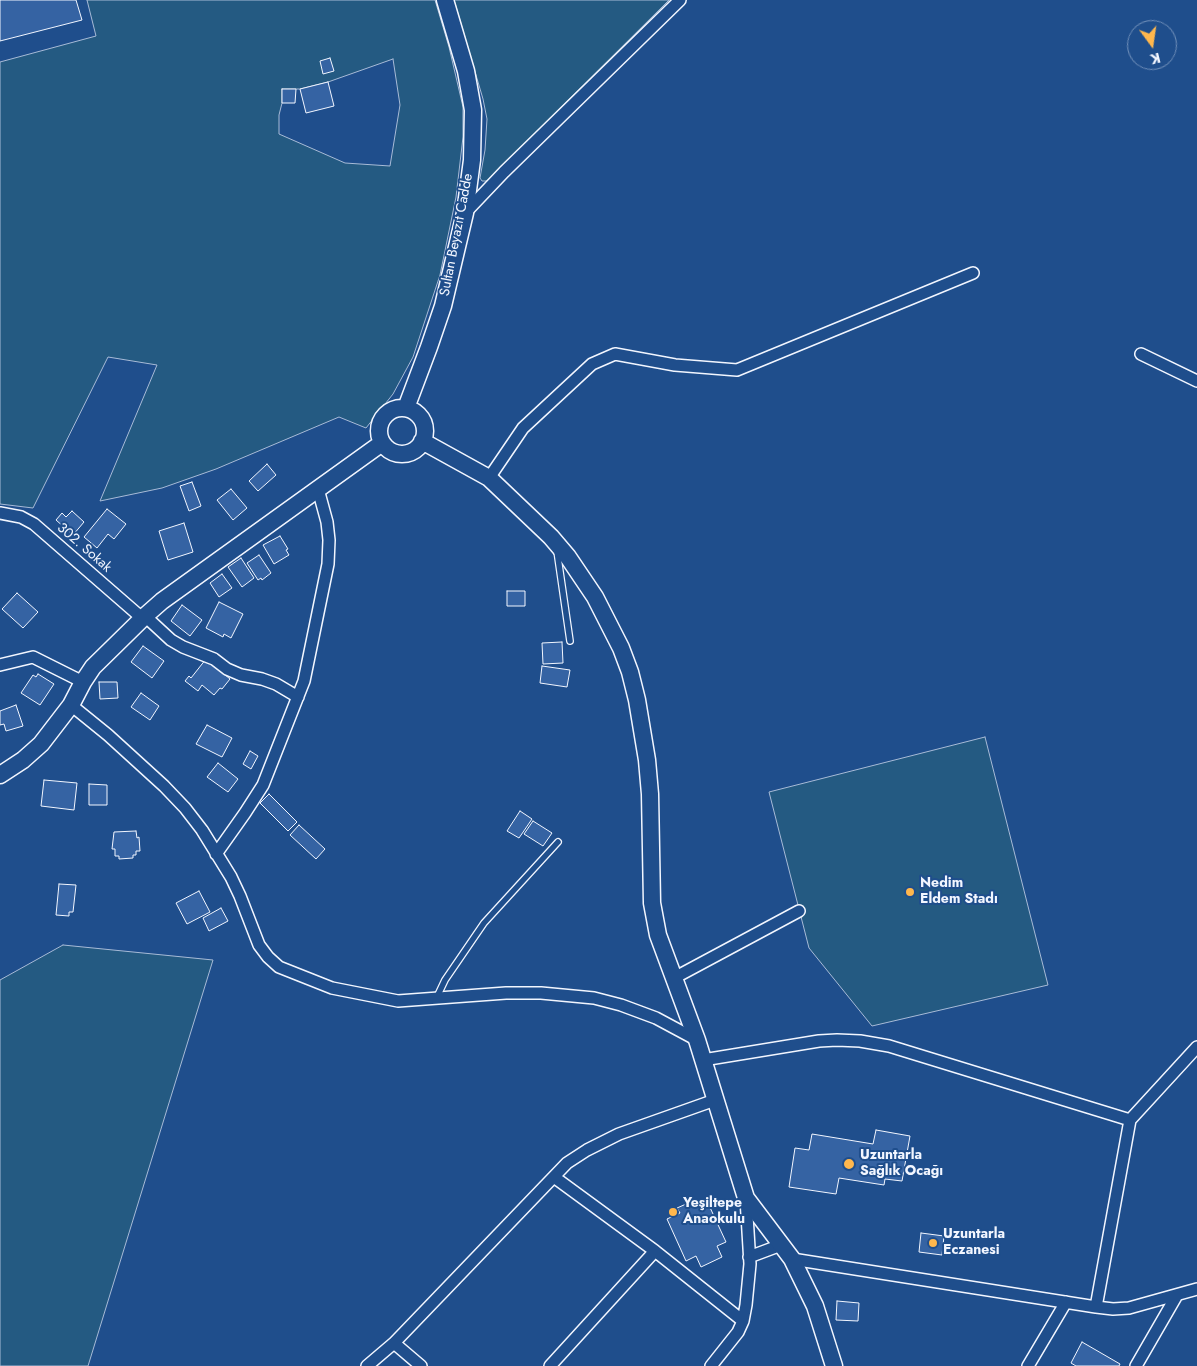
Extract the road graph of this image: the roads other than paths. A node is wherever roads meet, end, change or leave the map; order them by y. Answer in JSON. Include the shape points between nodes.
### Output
{"nodes":[{"id":1,"x":445,"y":0,"type":"edge"},
{"id":2,"x":680,"y":0,"type":"edge"},
{"id":3,"x":465,"y":214,"type":"junction"},
{"id":4,"x":973,"y":273,"type":"dead end"},
{"id":5,"x":1141,"y":354,"type":"dead end"},
{"id":6,"x":1197,"y":381,"type":"edge"},
{"id":7,"x":406,"y":408,"type":"junction"},
{"id":8,"x":422,"y":441,"type":"junction"},
{"id":9,"x":382,"y":442,"type":"junction"},
{"id":10,"x":489,"y":478,"type":"junction"},
{"id":11,"x":318,"y":489,"type":"junction"},
{"id":12,"x":0,"y":513,"type":"edge"},
{"id":13,"x":556,"y":543,"type":"junction"},
{"id":14,"x":144,"y":617,"type":"junction"},
{"id":15,"x":570,"y":641,"type":"dead end"},
{"id":16,"x":0,"y":665,"type":"edge"},
{"id":17,"x":83,"y":682,"type":"junction"},
{"id":18,"x":298,"y":697,"type":"junction"},
{"id":19,"x":71,"y":705,"type":"junction"},
{"id":20,"x":0,"y":775,"type":"edge"},
{"id":21,"x":558,"y":842,"type":"dead end"},
{"id":22,"x":216,"y":854,"type":"junction"},
{"id":23,"x":799,"y":911,"type":"dead end"},
{"id":24,"x":674,"y":978,"type":"junction"},
{"id":25,"x":436,"y":999,"type":"junction"},
{"id":26,"x":697,"y":1040,"type":"junction"},
{"id":27,"x":1197,"y":1047,"type":"edge"},
{"id":28,"x":703,"y":1060,"type":"junction"},
{"id":29,"x":715,"y":1100,"type":"junction"},
{"id":30,"x":1130,"y":1120,"type":"junction"},
{"id":31,"x":554,"y":1177,"type":"junction"},
{"id":32,"x":746,"y":1198,"type":"junction"},
{"id":33,"x":781,"y":1245,"type":"junction"},
{"id":34,"x":655,"y":1251,"type":"junction"},
{"id":35,"x":749,"y":1257,"type":"junction"},
{"id":36,"x":792,"y":1260,"type":"junction"},
{"id":37,"x":1197,"y":1289,"type":"edge"},
{"id":38,"x":1178,"y":1295,"type":"junction"},
{"id":39,"x":1066,"y":1302,"type":"junction"},
{"id":40,"x":1096,"y":1307,"type":"junction"},
{"id":41,"x":743,"y":1321,"type":"junction"},
{"id":42,"x":394,"y":1343,"type":"junction"},
{"id":43,"x":367,"y":1366,"type":"edge"},
{"id":44,"x":421,"y":1366,"type":"edge"},
{"id":45,"x":550,"y":1366,"type":"edge"},
{"id":46,"x":711,"y":1366,"type":"edge"},
{"id":47,"x":834,"y":1366,"type":"edge"},
{"id":48,"x":1028,"y":1366,"type":"edge"},
{"id":49,"x":1136,"y":1366,"type":"edge"}],
"edges":[{"from":1,"to":3,"type":"street","name":"Sultan Beyazıt Cadde","via":[[474,110]]},
{"from":2,"to":3,"type":"street"},
{"from":3,"to":7,"type":"street","name":"Sultan Beyazıt Cadde","via":[[443,306]]},
{"from":4,"to":10,"type":"street","via":[[737,370],[675,365],[615,354],[592,364],[523,428]]},
{"from":5,"to":6,"type":"street"},
{"from":7,"to":8,"type":"street","via":[[413,410],[422,420],[425,427]]},
{"from":7,"to":9,"type":"street","via":[[391,410],[385,415],[379,429]]},
{"from":8,"to":9,"type":"street","via":[[411,452],[403,453],[388,449]]},
{"from":8,"to":10,"type":"street"},
{"from":9,"to":11,"type":"street"},
{"from":10,"to":13,"type":"street"},
{"from":11,"to":14,"type":"street"},
{"from":11,"to":18,"type":"street","via":[[327,522],[328,564]]},
{"from":12,"to":14,"type":"street","name":"302. Sokak","via":[[21,517],[34,524]]},
{"from":13,"to":15,"type":"lane"},
{"from":13,"to":24,"type":"street","via":[[595,597],[630,672],[647,760],[652,909]]},
{"from":14,"to":17,"type":"street","via":[[105,654]]},
{"from":14,"to":18,"type":"street","name":"302. Sokak","via":[[183,647],[214,659],[234,672],[276,684]]},
{"from":16,"to":17,"type":"street","via":[[33,657]]},
{"from":17,"to":19,"type":"street"},
{"from":18,"to":22,"type":"street","via":[[263,784]]},
{"from":19,"to":20,"type":"street","via":[[34,752]]},
{"from":19,"to":22,"type":"street","via":[[164,786],[202,830]]},
{"from":21,"to":25,"type":"lane","via":[[484,923],[445,980]]},
{"from":22,"to":25,"type":"street","via":[[240,896],[258,944],[279,967],[332,988],[364,995],[398,1001]]},
{"from":23,"to":24,"type":"street"},
{"from":24,"to":26,"type":"street"},
{"from":25,"to":26,"type":"street","via":[[506,993],[594,998],[656,1018]]},
{"from":26,"to":28,"type":"street"},
{"from":27,"to":30,"type":"street"},
{"from":28,"to":29,"type":"street"},
{"from":28,"to":30,"type":"street","via":[[819,1041],[860,1041],[889,1046]]},
{"from":29,"to":31,"type":"street","via":[[603,1141],[576,1156]]},
{"from":29,"to":32,"type":"street"},
{"from":30,"to":40,"type":"street"},
{"from":31,"to":34,"type":"street"},
{"from":31,"to":42,"type":"street"},
{"from":32,"to":33,"type":"street"},
{"from":32,"to":35,"type":"street"},
{"from":33,"to":35,"type":"street"},
{"from":33,"to":36,"type":"street"},
{"from":34,"to":41,"type":"street"},
{"from":34,"to":45,"type":"street"},
{"from":35,"to":41,"type":"street","via":[[749,1289]]},
{"from":36,"to":39,"type":"street"},
{"from":36,"to":47,"type":"street","via":[[815,1306]]},
{"from":37,"to":38,"type":"street"},
{"from":38,"to":40,"type":"street","via":[[1129,1308]]},
{"from":38,"to":49,"type":"street"},
{"from":39,"to":40,"type":"street"},
{"from":39,"to":48,"type":"street"},
{"from":41,"to":46,"type":"street"},
{"from":42,"to":43,"type":"street"},
{"from":42,"to":44,"type":"street"}]}
